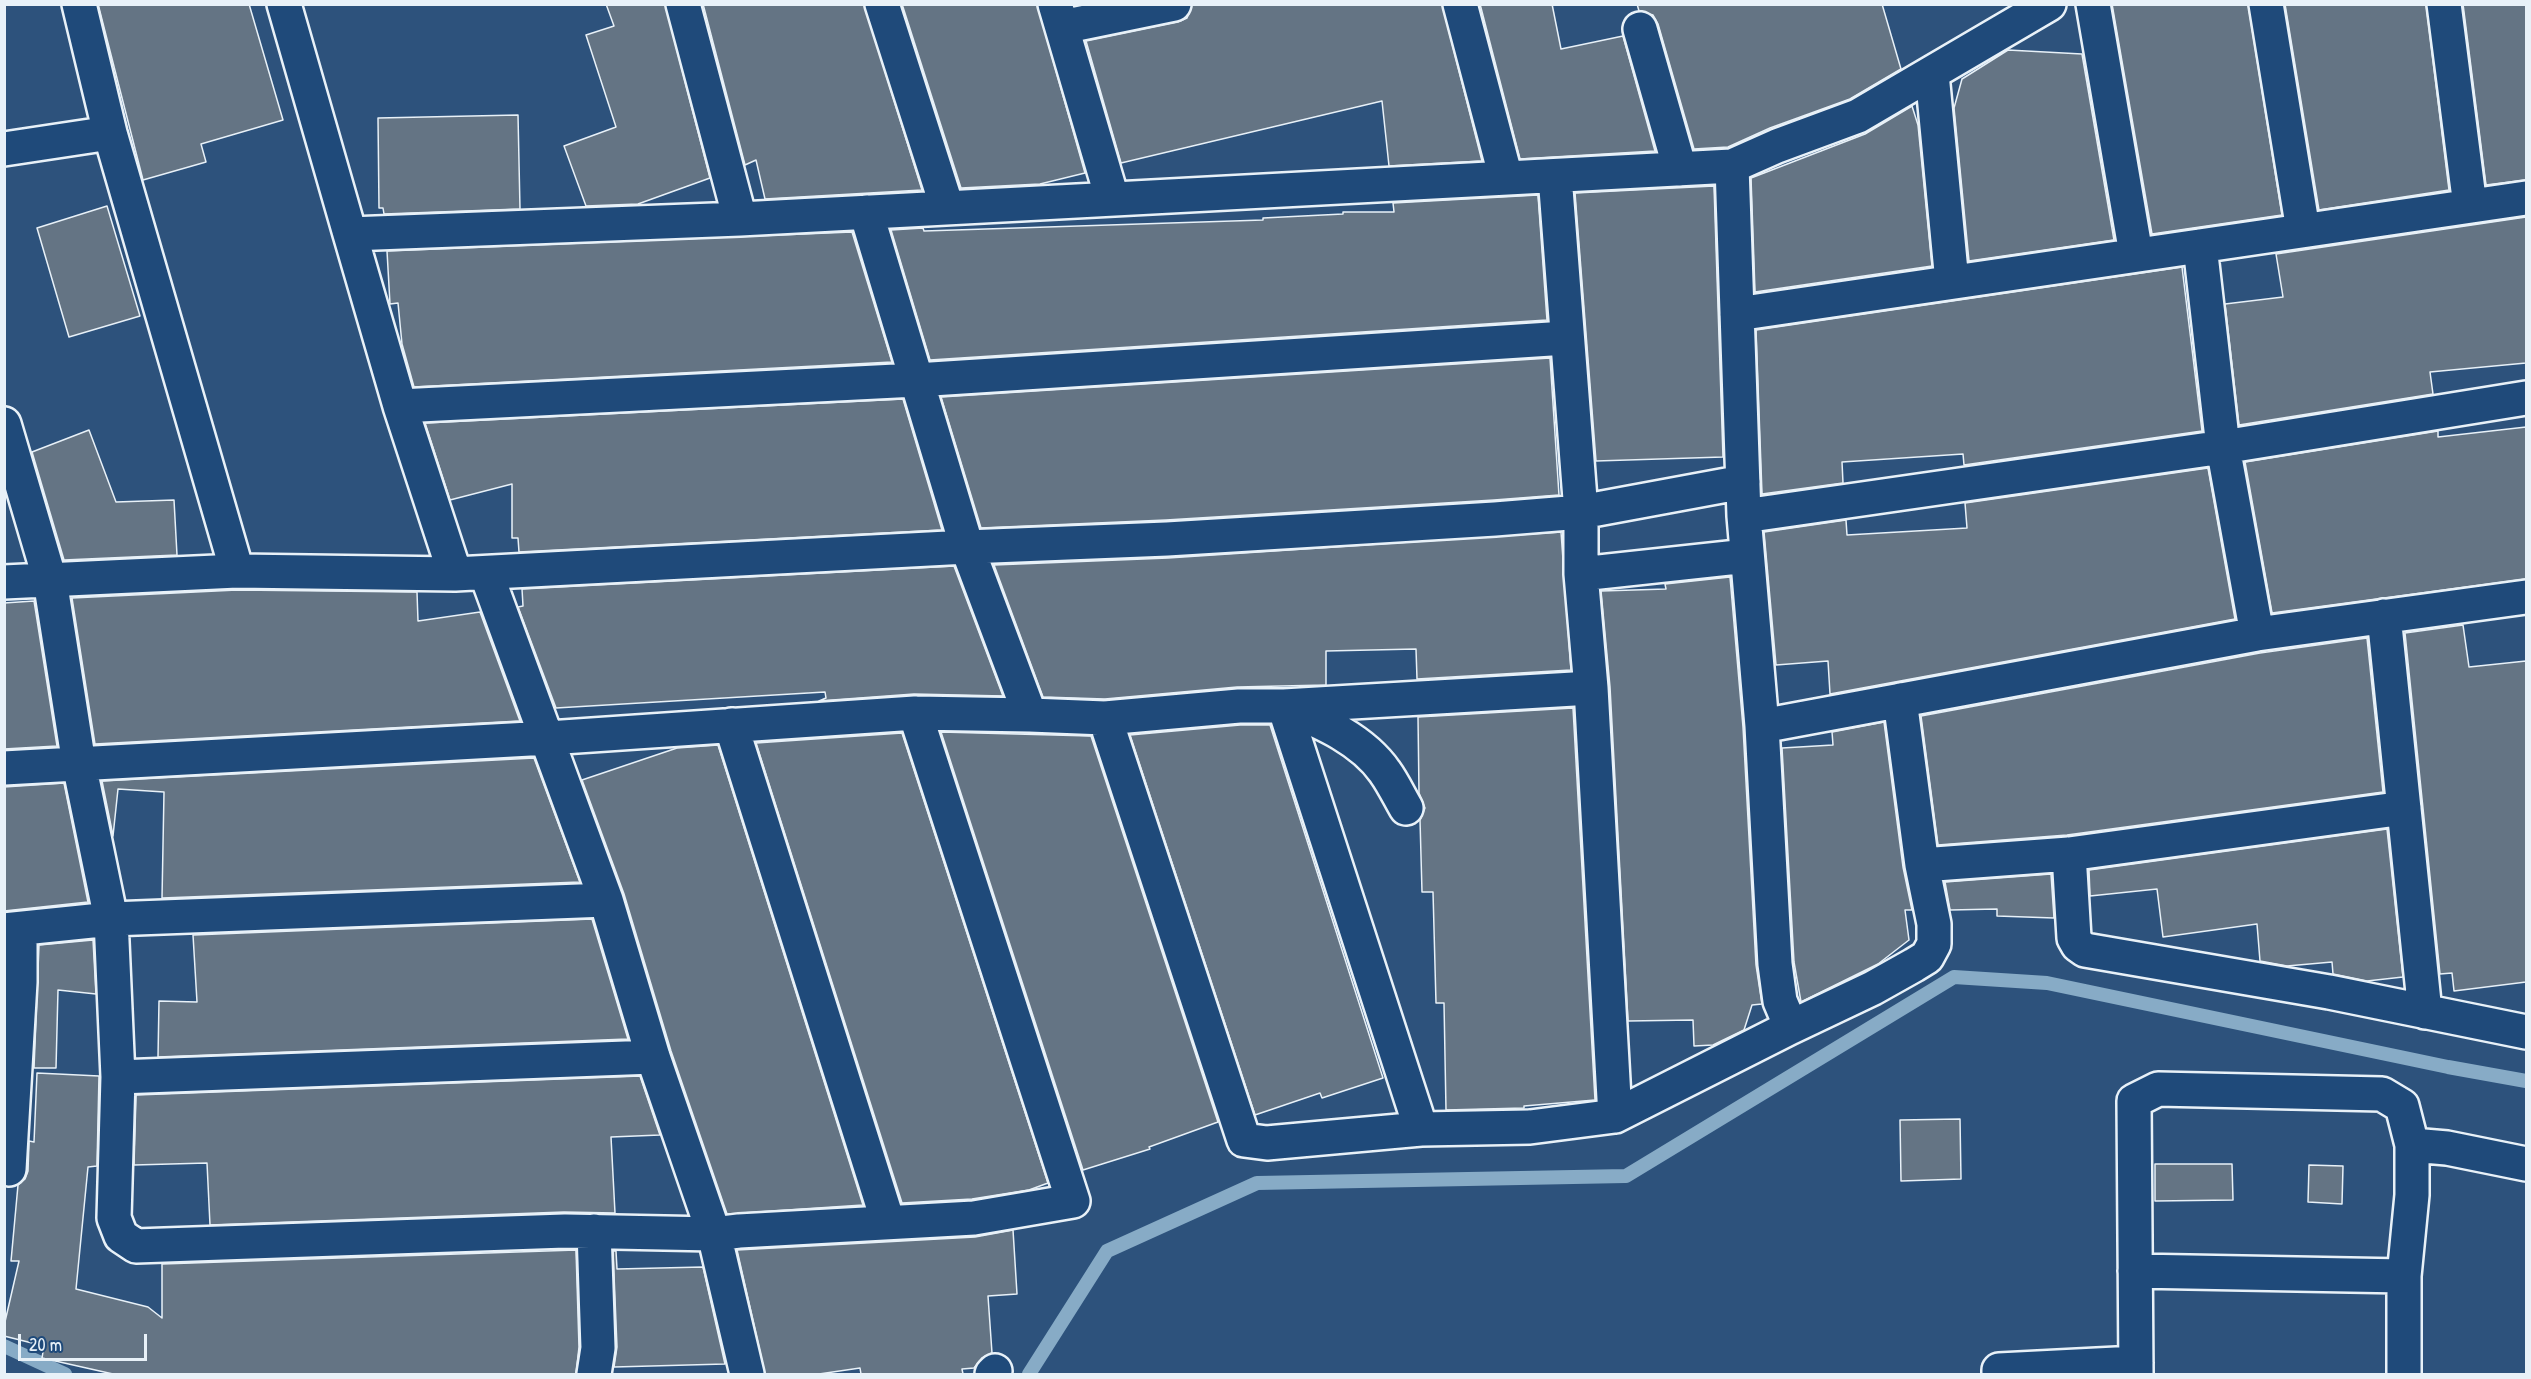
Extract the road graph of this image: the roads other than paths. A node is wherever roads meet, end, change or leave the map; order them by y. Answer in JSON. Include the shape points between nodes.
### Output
{"nodes":[{"id":1,"x":79,"y":4,"type":"edge"},
{"id":2,"x":284,"y":4,"type":"edge"},
{"id":3,"x":683,"y":4,"type":"edge"},
{"id":4,"x":882,"y":4,"type":"edge"},
{"id":5,"x":1174,"y":4,"type":"edge"},
{"id":6,"x":1460,"y":4,"type":"edge"},
{"id":7,"x":2049,"y":4,"type":"edge"},
{"id":8,"x":2093,"y":4,"type":"edge"},
{"id":9,"x":2266,"y":4,"type":"edge"},
{"id":10,"x":2444,"y":4,"type":"edge"},
{"id":11,"x":1058,"y":16,"type":"edge"},
{"id":12,"x":1640,"y":29,"type":"dead end"},
{"id":13,"x":1932,"y":74,"type":"junction"},
{"id":14,"x":110,"y":133,"type":"junction"},
{"id":15,"x":4,"y":149,"type":"edge"},
{"id":16,"x":1732,"y":166,"type":"junction"},
{"id":17,"x":1680,"y":169,"type":"junction"},
{"id":18,"x":1555,"y":176,"type":"junction"},
{"id":19,"x":1506,"y":178,"type":"junction"},
{"id":20,"x":1112,"y":198,"type":"junction"},
{"id":21,"x":2526,"y":198,"type":"edge"},
{"id":22,"x":2470,"y":206,"type":"junction"},
{"id":23,"x":947,"y":207,"type":"junction"},
{"id":24,"x":866,"y":212,"type":"junction"},
{"id":25,"x":740,"y":219,"type":"junction"},
{"id":26,"x":2303,"y":230,"type":"junction"},
{"id":27,"x":350,"y":234,"type":"junction"},
{"id":28,"x":2200,"y":246,"type":"junction"},
{"id":29,"x":2136,"y":254,"type":"junction"},
{"id":30,"x":1952,"y":282,"type":"junction"},
{"id":31,"x":1737,"y":314,"type":"junction"},
{"id":32,"x":1566,"y":338,"type":"junction"},
{"id":33,"x":916,"y":380,"type":"junction"},
{"id":34,"x":2526,"y":398,"type":"edge"},
{"id":35,"x":400,"y":406,"type":"junction"},
{"id":36,"x":4,"y":424,"type":"edge"},
{"id":37,"x":2223,"y":447,"type":"junction"},
{"id":38,"x":1743,"y":482,"type":"junction"},
{"id":39,"x":1581,"y":512,"type":"junction"},
{"id":40,"x":1744,"y":516,"type":"junction"},
{"id":41,"x":967,"y":547,"type":"junction"},
{"id":42,"x":1748,"y":556,"type":"junction"},
{"id":43,"x":237,"y":572,"type":"junction"},
{"id":44,"x":471,"y":573,"type":"junction"},
{"id":45,"x":1581,"y":574,"type":"junction"},
{"id":46,"x":50,"y":580,"type":"junction"},
{"id":47,"x":4,"y":582,"type":"edge"},
{"id":48,"x":2526,"y":597,"type":"edge"},
{"id":49,"x":2384,"y":616,"type":"junction"},
{"id":50,"x":2257,"y":634,"type":"junction"},
{"id":51,"x":1591,"y":688,"type":"junction"},
{"id":52,"x":1900,"y":700,"type":"junction"},
{"id":53,"x":1284,"y":706,"type":"junction"},
{"id":54,"x":915,"y":713,"type":"junction"},
{"id":55,"x":1030,"y":715,"type":"junction"},
{"id":56,"x":1105,"y":718,"type":"junction"},
{"id":57,"x":731,"y":725,"type":"junction"},
{"id":58,"x":1762,"y":726,"type":"junction"},
{"id":59,"x":548,"y":738,"type":"junction"},
{"id":60,"x":79,"y":764,"type":"junction"},
{"id":61,"x":4,"y":768,"type":"edge"},
{"id":62,"x":1406,"y":808,"type":"dead end"},
{"id":63,"x":2404,"y":808,"type":"junction"},
{"id":64,"x":2069,"y":854,"type":"junction"},
{"id":65,"x":1922,"y":865,"type":"junction"},
{"id":66,"x":606,"y":900,"type":"junction"},
{"id":67,"x":111,"y":919,"type":"junction"},
{"id":68,"x":12,"y":930,"type":"edge"},
{"id":69,"x":2425,"y":1012,"type":"junction"},
{"id":70,"x":1791,"y":1027,"type":"junction"},
{"id":71,"x":2526,"y":1032,"type":"edge"},
{"id":72,"x":653,"y":1057,"type":"junction"},
{"id":73,"x":118,"y":1077,"type":"junction"},
{"id":74,"x":1615,"y":1116,"type":"junction"},
{"id":75,"x":1421,"y":1129,"type":"junction"},
{"id":76,"x":2412,"y":1145,"type":"junction"},
{"id":77,"x":2526,"y":1164,"type":"edge"},
{"id":78,"x":9,"y":1169,"type":"dead end"},
{"id":79,"x":888,"y":1222,"type":"junction"},
{"id":80,"x":594,"y":1231,"type":"junction"},
{"id":81,"x":714,"y":1234,"type":"junction"},
{"id":82,"x":2135,"y":1271,"type":"junction"},
{"id":83,"x":2404,"y":1276,"type":"junction"},
{"id":84,"x":2136,"y":1369,"type":"edge"},
{"id":85,"x":594,"y":1374,"type":"edge"},
{"id":86,"x":747,"y":1374,"type":"edge"},
{"id":87,"x":1999,"y":1374,"type":"edge"},
{"id":88,"x":2404,"y":1374,"type":"edge"}],
"edges":[{"from":1,"to":14,"type":"street"},
{"from":2,"to":27,"type":"street"},
{"from":3,"to":25,"type":"street"},
{"from":4,"to":23,"type":"street"},
{"from":5,"to":11,"type":"street"},
{"from":6,"to":19,"type":"street"},
{"from":7,"to":13,"type":"street"},
{"from":8,"to":29,"type":"street"},
{"from":9,"to":26,"type":"street"},
{"from":10,"to":22,"type":"street"},
{"from":11,"to":20,"type":"street"},
{"from":12,"to":17,"type":"street"},
{"from":13,"to":16,"type":"street","via":[[1858,116]]},
{"from":13,"to":30,"type":"street"},
{"from":14,"to":15,"type":"street"},
{"from":14,"to":43,"type":"street"},
{"from":16,"to":17,"type":"street"},
{"from":16,"to":31,"type":"street"},
{"from":17,"to":18,"type":"street"},
{"from":18,"to":19,"type":"street"},
{"from":18,"to":32,"type":"street"},
{"from":19,"to":20,"type":"street"},
{"from":20,"to":23,"type":"street"},
{"from":21,"to":22,"type":"street"},
{"from":22,"to":26,"type":"street"},
{"from":23,"to":24,"type":"street"},
{"from":24,"to":25,"type":"street"},
{"from":24,"to":33,"type":"street"},
{"from":25,"to":27,"type":"street"},
{"from":26,"to":28,"type":"street"},
{"from":27,"to":35,"type":"street"},
{"from":28,"to":29,"type":"street"},
{"from":28,"to":37,"type":"street"},
{"from":29,"to":30,"type":"street"},
{"from":30,"to":31,"type":"street"},
{"from":31,"to":38,"type":"street"},
{"from":32,"to":33,"type":"street"},
{"from":32,"to":39,"type":"street"},
{"from":33,"to":35,"type":"street"},
{"from":33,"to":41,"type":"street"},
{"from":34,"to":37,"type":"street"},
{"from":35,"to":44,"type":"street"},
{"from":36,"to":46,"type":"street"},
{"from":37,"to":40,"type":"street"},
{"from":37,"to":50,"type":"street"},
{"from":38,"to":39,"type":"street"},
{"from":38,"to":40,"type":"street"},
{"from":39,"to":41,"type":"street","via":[[1167,539]]},
{"from":39,"to":45,"type":"street"},
{"from":40,"to":42,"type":"street"},
{"from":41,"to":44,"type":"street"},
{"from":41,"to":55,"type":"street"},
{"from":42,"to":45,"type":"street"},
{"from":42,"to":58,"type":"street"},
{"from":43,"to":44,"type":"street"},
{"from":43,"to":46,"type":"street"},
{"from":44,"to":59,"type":"street"},
{"from":45,"to":51,"type":"street"},
{"from":46,"to":47,"type":"street"},
{"from":46,"to":60,"type":"street"},
{"from":48,"to":49,"type":"street"},
{"from":49,"to":50,"type":"street"},
{"from":49,"to":63,"type":"street"},
{"from":50,"to":52,"type":"street"},
{"from":51,"to":53,"type":"street"},
{"from":51,"to":74,"type":"street"},
{"from":52,"to":58,"type":"street"},
{"from":52,"to":65,"type":"street"},
{"from":53,"to":56,"type":"street","via":[[1239,706]]},
{"from":53,"to":62,"type":"street","via":[[1325,723],[1359,747],[1384,770]]},
{"from":53,"to":75,"type":"street"},
{"from":54,"to":55,"type":"street"},
{"from":54,"to":57,"type":"street"},
{"from":54,"to":79,"type":"street","via":[[1073,1201],[974,1218]]},
{"from":55,"to":56,"type":"street"},
{"from":56,"to":75,"type":"street","via":[[1244,1140],[1267,1143]]},
{"from":57,"to":59,"type":"street"},
{"from":57,"to":79,"type":"street"},
{"from":58,"to":70,"type":"street","via":[[1775,964],[1780,1001]]},
{"from":59,"to":60,"type":"street"},
{"from":59,"to":66,"type":"street"},
{"from":60,"to":61,"type":"street"},
{"from":60,"to":67,"type":"street"},
{"from":63,"to":64,"type":"street"},
{"from":63,"to":69,"type":"street"},
{"from":64,"to":65,"type":"street"},
{"from":64,"to":69,"type":"street","via":[[2074,938],[2085,950]]},
{"from":65,"to":70,"type":"street","via":[[1934,924],[1934,944],[1927,957]]},
{"from":66,"to":67,"type":"street"},
{"from":66,"to":72,"type":"street"},
{"from":67,"to":68,"type":"street"},
{"from":67,"to":73,"type":"street"},
{"from":68,"to":78,"type":"street","via":[[20,982]]},
{"from":69,"to":71,"type":"street"},
{"from":70,"to":74,"type":"street"},
{"from":72,"to":73,"type":"street"},
{"from":72,"to":81,"type":"street"},
{"from":73,"to":80,"type":"street","via":[[114,1218],[121,1236],[136,1246]]},
{"from":74,"to":75,"type":"street","via":[[1530,1127]]},
{"from":76,"to":77,"type":"street"},
{"from":76,"to":82,"type":"street","via":[[2402,1107],[2382,1094],[2158,1089],[2133,1101]]},
{"from":76,"to":83,"type":"street","via":[[2412,1195]]},
{"from":79,"to":81,"type":"street"},
{"from":80,"to":81,"type":"street"},
{"from":80,"to":85,"type":"street","via":[[598,1348]]},
{"from":81,"to":86,"type":"street"},
{"from":82,"to":83,"type":"street"},
{"from":82,"to":84,"type":"street"},
{"from":83,"to":88,"type":"street"},
{"from":84,"to":87,"type":"street","via":[[1999,1370]]}]}
